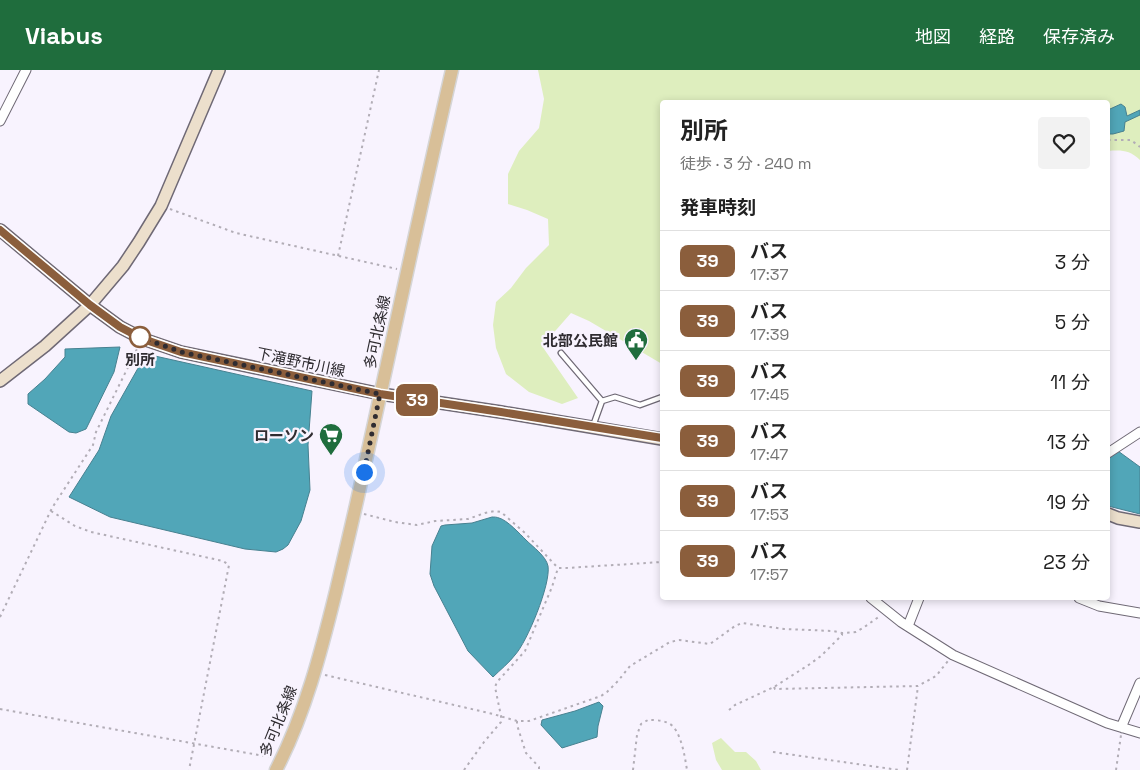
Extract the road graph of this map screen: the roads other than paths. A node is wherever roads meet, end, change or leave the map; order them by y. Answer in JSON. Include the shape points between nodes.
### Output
{"nodes":[{"id":1,"x":26,"y":70,"type":"edge"},
{"id":2,"x":219,"y":70,"type":"edge"},
{"id":3,"x":452,"y":70,"type":"edge"},
{"id":4,"x":0,"y":120,"type":"edge"},
{"id":5,"x":0,"y":230,"type":"edge"},
{"id":6,"x":90,"y":305,"type":"junction"},
{"id":7,"x":561,"y":353,"type":"dead end"},
{"id":8,"x":0,"y":380,"type":"edge"},
{"id":9,"x":380,"y":394,"type":"junction"},
{"id":10,"x":660,"y":397,"type":"edge"},
{"id":11,"x":602,"y":401,"type":"junction"},
{"id":12,"x":592,"y":427,"type":"junction"},
{"id":13,"x":1140,"y":432,"type":"edge"},
{"id":14,"x":660,"y":438,"type":"edge"},
{"id":15,"x":1110,"y":452,"type":"edge"},
{"id":16,"x":1110,"y":515,"type":"edge"},
{"id":17,"x":1140,"y":522,"type":"edge"},
{"id":18,"x":874,"y":600,"type":"edge"},
{"id":19,"x":918,"y":600,"type":"edge"},
{"id":20,"x":1084,"y":600,"type":"edge"},
{"id":21,"x":1140,"y":613,"type":"edge"},
{"id":22,"x":908,"y":626,"type":"junction"},
{"id":23,"x":1140,"y":683,"type":"edge"},
{"id":24,"x":1123,"y":728,"type":"junction"},
{"id":25,"x":1140,"y":733,"type":"edge"},
{"id":26,"x":279,"y":764,"type":"edge"}],
"edges":[{"from":1,"to":4,"type":"street"},
{"from":2,"to":6,"type":"main road","via":[[161,206],[123,266]]},
{"from":3,"to":9,"type":"main road","name":"多可北条線"},
{"from":5,"to":6,"type":"main road","name":"下滝野市川線"},
{"from":6,"to":8,"type":"main road","via":[[45,346]]},
{"from":6,"to":9,"type":"main road","name":"下滝野市川線","via":[[143,339],[181,352]]},
{"from":7,"to":11,"type":"lane"},
{"from":9,"to":12,"type":"main road","name":"下滝野市川線"},
{"from":9,"to":26,"type":"main road","name":"多可北条線","via":[[326,631],[294,733]]},
{"from":10,"to":11,"type":"lane","via":[[640,405],[615,396]]},
{"from":11,"to":12,"type":"lane"},
{"from":12,"to":14,"type":"main road","name":"下滝野市川線"},
{"from":13,"to":15,"type":"street"},
{"from":16,"to":17,"type":"main road"},
{"from":18,"to":22,"type":"street"},
{"from":19,"to":22,"type":"street"},
{"from":20,"to":21,"type":"street","via":[[1098,606]]},
{"from":22,"to":24,"type":"street","via":[[953,655]]},
{"from":23,"to":24,"type":"street"},
{"from":24,"to":25,"type":"street"}]}
